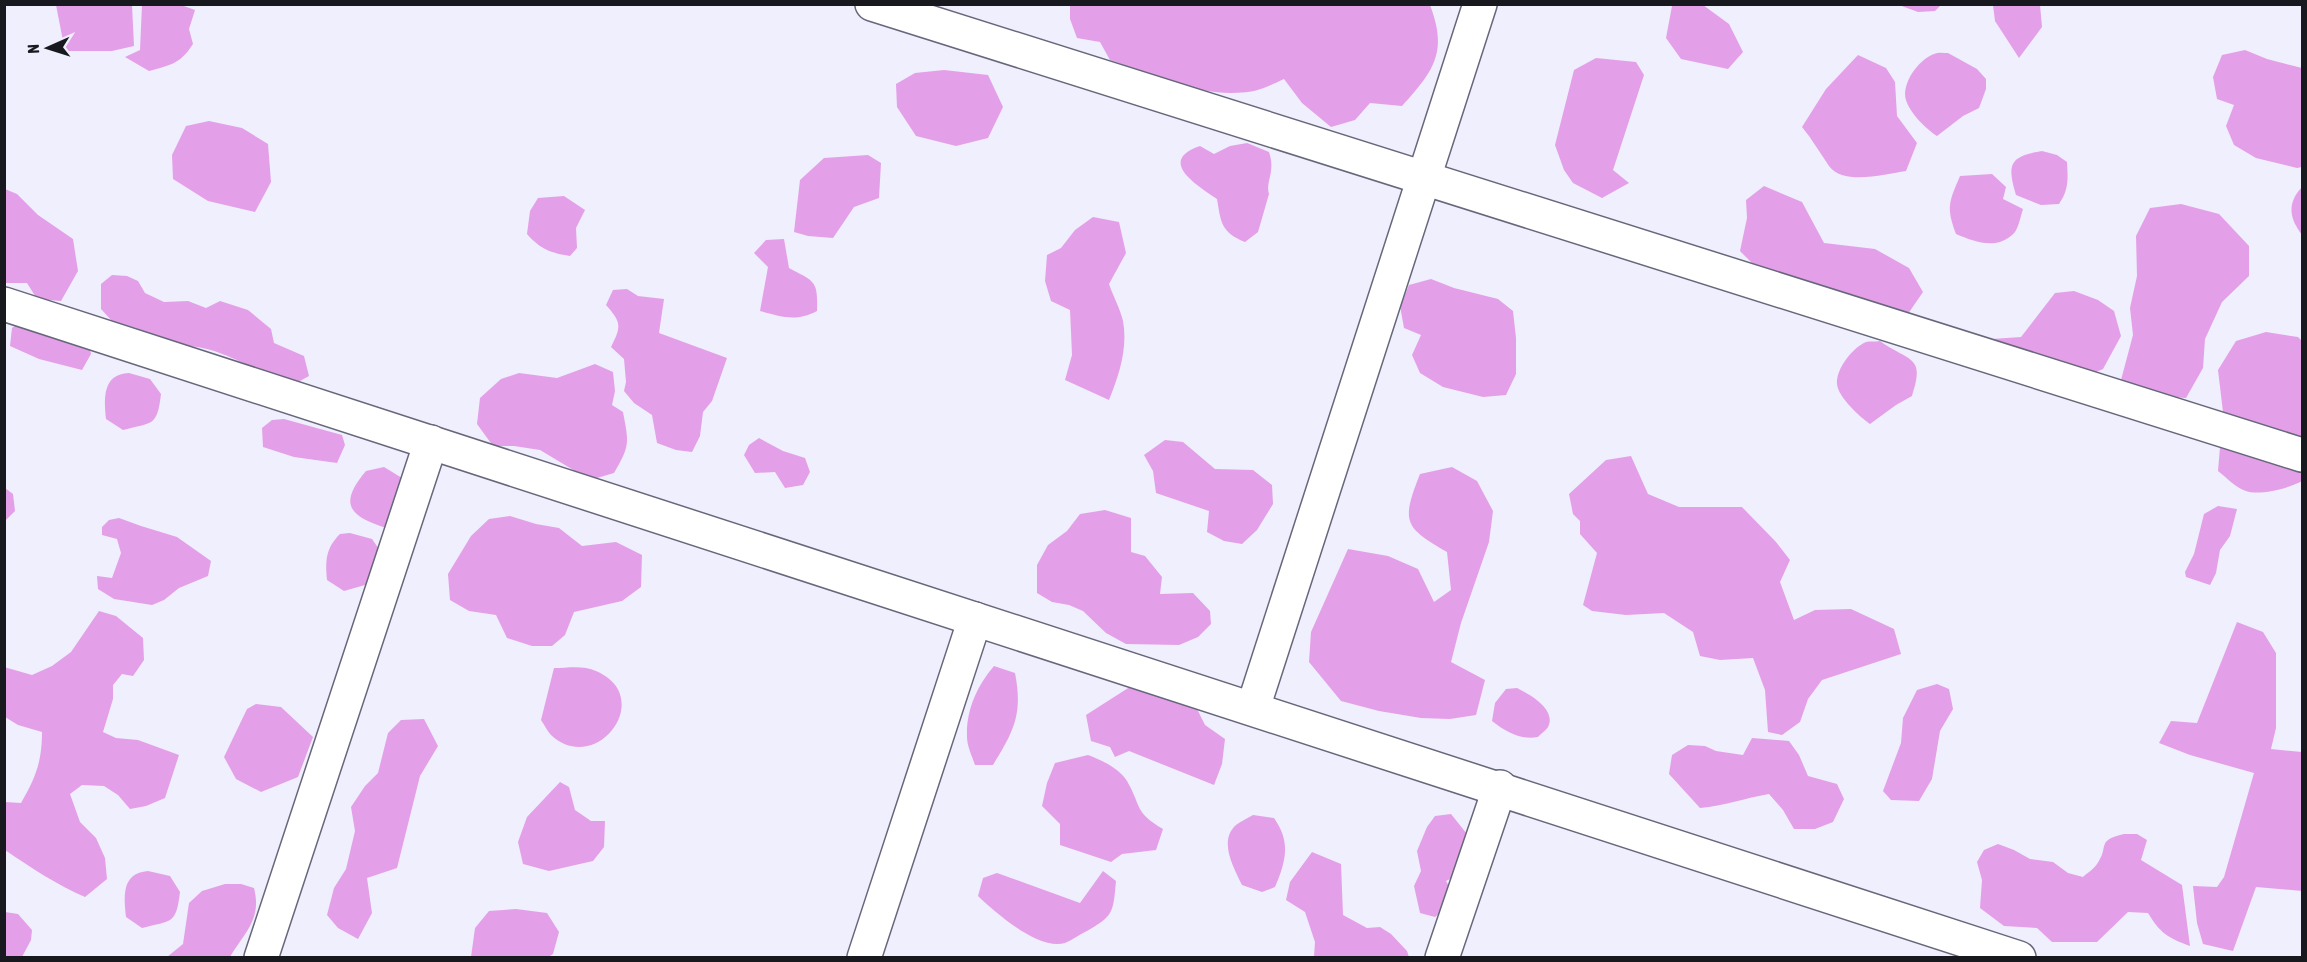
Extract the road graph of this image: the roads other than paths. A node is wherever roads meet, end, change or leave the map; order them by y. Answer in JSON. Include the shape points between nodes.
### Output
{"nodes":[{"id":1,"x":872,"y":4,"type":"edge"},
{"id":2,"x":1480,"y":4,"type":"edge"},
{"id":3,"x":1424,"y":177,"type":"junction"},
{"id":4,"x":4,"y":304,"type":"edge"},
{"id":5,"x":431,"y":442,"type":"junction"},
{"id":6,"x":2302,"y":455,"type":"edge"},
{"id":7,"x":975,"y":620,"type":"junction"},
{"id":8,"x":1252,"y":708,"type":"junction"},
{"id":9,"x":1500,"y":788,"type":"junction"},
{"id":10,"x":261,"y":957,"type":"edge"},
{"id":11,"x":864,"y":957,"type":"edge"},
{"id":12,"x":1442,"y":957,"type":"edge"},
{"id":13,"x":2019,"y":957,"type":"edge"}],
"edges":[{"from":1,"to":3,"type":"street"},
{"from":2,"to":3,"type":"street"},
{"from":3,"to":6,"type":"street"},
{"from":3,"to":8,"type":"street"},
{"from":4,"to":5,"type":"street"},
{"from":5,"to":7,"type":"street"},
{"from":5,"to":10,"type":"street"},
{"from":7,"to":8,"type":"street"},
{"from":7,"to":11,"type":"street"},
{"from":8,"to":9,"type":"street"},
{"from":9,"to":12,"type":"street"},
{"from":9,"to":13,"type":"street"}]}
